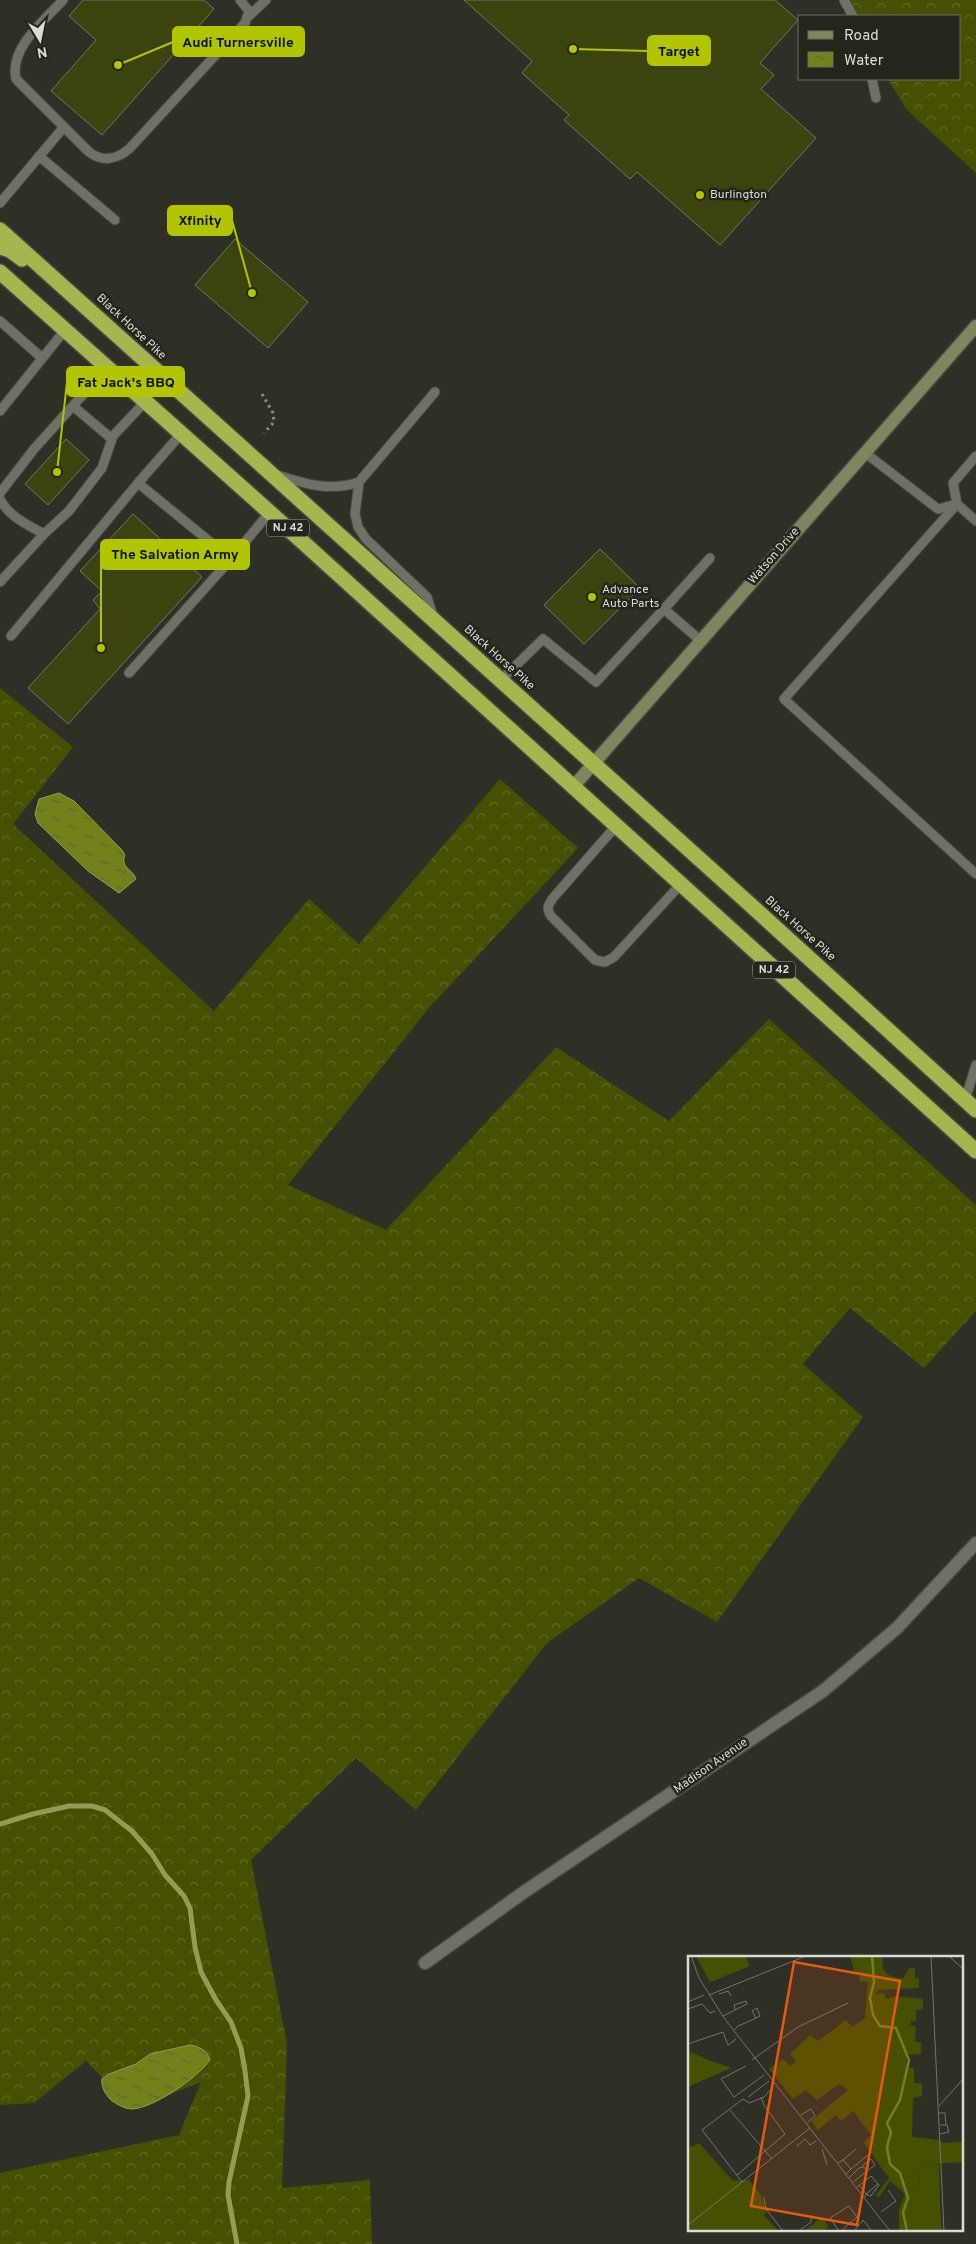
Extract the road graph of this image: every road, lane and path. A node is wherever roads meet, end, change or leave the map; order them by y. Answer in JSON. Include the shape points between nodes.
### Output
{"nodes":[{"id":1,"x":63,"y":0,"type":"edge"},
{"id":2,"x":240,"y":0,"type":"edge"},
{"id":3,"x":266,"y":0,"type":"edge"},
{"id":4,"x":844,"y":0,"type":"edge"},
{"id":5,"x":852,"y":15,"type":"edge"},
{"id":6,"x":249,"y":16,"type":"junction"},
{"id":7,"x":872,"y":80,"type":"edge"},
{"id":8,"x":876,"y":98,"type":"dead end"},
{"id":9,"x":63,"y":128,"type":"junction"},
{"id":10,"x":39,"y":156,"type":"junction"},
{"id":11,"x":0,"y":202,"type":"edge"},
{"id":12,"x":114,"y":220,"type":"dead end"},
{"id":13,"x":0,"y":230,"type":"edge"},
{"id":14,"x":0,"y":247,"type":"edge"},
{"id":15,"x":0,"y":272,"type":"edge"},
{"id":16,"x":73,"y":294,"type":"junction"},
{"id":17,"x":0,"y":321,"type":"edge"},
{"id":18,"x":976,"y":326,"type":"edge"},
{"id":19,"x":65,"y":330,"type":"junction"},
{"id":20,"x":42,"y":358,"type":"junction"},
{"id":21,"x":107,"y":368,"type":"junction"},
{"id":22,"x":435,"y":392,"type":"dead end"},
{"id":23,"x":262,"y":394,"type":"dead end"},
{"id":24,"x":145,"y":402,"type":"junction"},
{"id":25,"x":74,"y":407,"type":"junction"},
{"id":26,"x":0,"y":411,"type":"edge"},
{"id":27,"x":264,"y":433,"type":"dead end"},
{"id":28,"x":181,"y":434,"type":"junction"},
{"id":29,"x":112,"y":439,"type":"junction"},
{"id":30,"x":864,"y":452,"type":"junction"},
{"id":31,"x":976,"y":456,"type":"edge"},
{"id":32,"x":269,"y":472,"type":"junction"},
{"id":33,"x":359,"y":482,"type":"junction"},
{"id":34,"x":138,"y":483,"type":"junction"},
{"id":35,"x":0,"y":493,"type":"edge"},
{"id":36,"x":0,"y":499,"type":"edge"},
{"id":37,"x":957,"y":504,"type":"junction"},
{"id":38,"x":269,"y":513,"type":"junction"},
{"id":39,"x":976,"y":520,"type":"edge"},
{"id":40,"x":44,"y":534,"type":"junction"},
{"id":41,"x":231,"y":558,"type":"junction"},
{"id":42,"x":710,"y":558,"type":"dead end"},
{"id":43,"x":0,"y":582,"type":"edge"},
{"id":44,"x":664,"y":609,"type":"junction"},
{"id":45,"x":435,"y":621,"type":"junction"},
{"id":46,"x":11,"y":636,"type":"dead end"},
{"id":47,"x":701,"y":641,"type":"junction"},
{"id":48,"x":128,"y":673,"type":"dead end"},
{"id":49,"x":501,"y":680,"type":"junction"},
{"id":50,"x":594,"y":764,"type":"junction"},
{"id":51,"x":573,"y":788,"type":"junction"},
{"id":52,"x":616,"y":826,"type":"junction"},
{"id":53,"x":976,"y":874,"type":"edge"},
{"id":54,"x":680,"y":885,"type":"junction"},
{"id":55,"x":976,"y":1065,"type":"edge"},
{"id":56,"x":970,"y":1105,"type":"edge"},
{"id":57,"x":976,"y":1152,"type":"edge"},
{"id":58,"x":976,"y":1543,"type":"edge"},
{"id":59,"x":425,"y":1963,"type":"dead end"}],
"edges":[{"from":1,"to":9,"type":"lane","via":[[20,50],[14,70],[20,86]]},
{"from":2,"to":6,"type":"lane"},
{"from":3,"to":6,"type":"lane"},
{"from":4,"to":5,"type":"lane"},
{"from":6,"to":9,"type":"lane","via":[[123,155],[97,158]]},
{"from":7,"to":8,"type":"lane"},
{"from":9,"to":10,"type":"lane"},
{"from":10,"to":11,"type":"lane"},
{"from":10,"to":12,"type":"lane"},
{"from":13,"to":16,"type":"highway","name":"Black Horse Pike","number":"NJ 42"},
{"from":14,"to":16,"type":"highway","via":[[10,250]]},
{"from":15,"to":19,"type":"highway","number":"NJ 42"},
{"from":16,"to":32,"type":"highway","name":"Black Horse Pike","number":"NJ 42"},
{"from":17,"to":20,"type":"lane"},
{"from":18,"to":30,"type":"street","name":"Watson Drive"},
{"from":19,"to":20,"type":"lane"},
{"from":19,"to":21,"type":"highway","number":"NJ 42"},
{"from":20,"to":26,"type":"lane"},
{"from":21,"to":24,"type":"highway","number":"NJ 42"},
{"from":21,"to":25,"type":"lane"},
{"from":22,"to":33,"type":"lane"},
{"from":23,"to":27,"type":"path","via":[[273,413],[274,422]]},
{"from":24,"to":28,"type":"highway","number":"NJ 42"},
{"from":24,"to":29,"type":"lane"},
{"from":25,"to":29,"type":"lane"},
{"from":25,"to":35,"type":"lane","via":[[34,449]]},
{"from":28,"to":34,"type":"lane"},
{"from":28,"to":38,"type":"highway","number":"NJ 42"},
{"from":29,"to":40,"type":"lane","via":[[102,468],[69,511]]},
{"from":30,"to":37,"type":"lane","via":[[938,509]]},
{"from":30,"to":47,"type":"street","name":"Watson Drive"},
{"from":31,"to":37,"type":"lane","via":[[953,483]]},
{"from":32,"to":33,"type":"lane","via":[[323,487],[346,487]]},
{"from":32,"to":45,"type":"highway","name":"Black Horse Pike","number":"NJ 42"},
{"from":33,"to":45,"type":"lane","via":[[355,514],[358,527],[366,539],[427,597]]},
{"from":34,"to":41,"type":"lane"},
{"from":34,"to":46,"type":"lane"},
{"from":36,"to":40,"type":"lane","via":[[4,507]]},
{"from":37,"to":39,"type":"lane"},
{"from":37,"to":53,"type":"lane","via":[[784,699]]},
{"from":38,"to":41,"type":"lane"},
{"from":38,"to":51,"type":"highway","number":"NJ 42"},
{"from":40,"to":43,"type":"lane"},
{"from":41,"to":48,"type":"lane"},
{"from":42,"to":44,"type":"lane"},
{"from":44,"to":47,"type":"lane"},
{"from":44,"to":49,"type":"lane","via":[[596,682],[543,639]]},
{"from":45,"to":49,"type":"highway","name":"Black Horse Pike","number":"NJ 42"},
{"from":47,"to":50,"type":"street","name":"Watson Drive"},
{"from":49,"to":50,"type":"highway","name":"Black Horse Pike","number":"NJ 42"},
{"from":50,"to":51,"type":"street","name":"Watson Drive"},
{"from":50,"to":56,"type":"highway","name":"Black Horse Pike","number":"NJ 42"},
{"from":51,"to":52,"type":"highway","number":"NJ 42"},
{"from":52,"to":54,"type":"highway","number":"NJ 42"},
{"from":52,"to":54,"type":"lane","via":[[548,905],[551,916],[595,960],[605,962],[614,957]]},
{"from":54,"to":57,"type":"highway","number":"NJ 42"},
{"from":55,"to":56,"type":"lane"},
{"from":58,"to":59,"type":"street","name":"Madison Avenue","via":[[897,1628],[823,1691],[524,1892]]}]}
